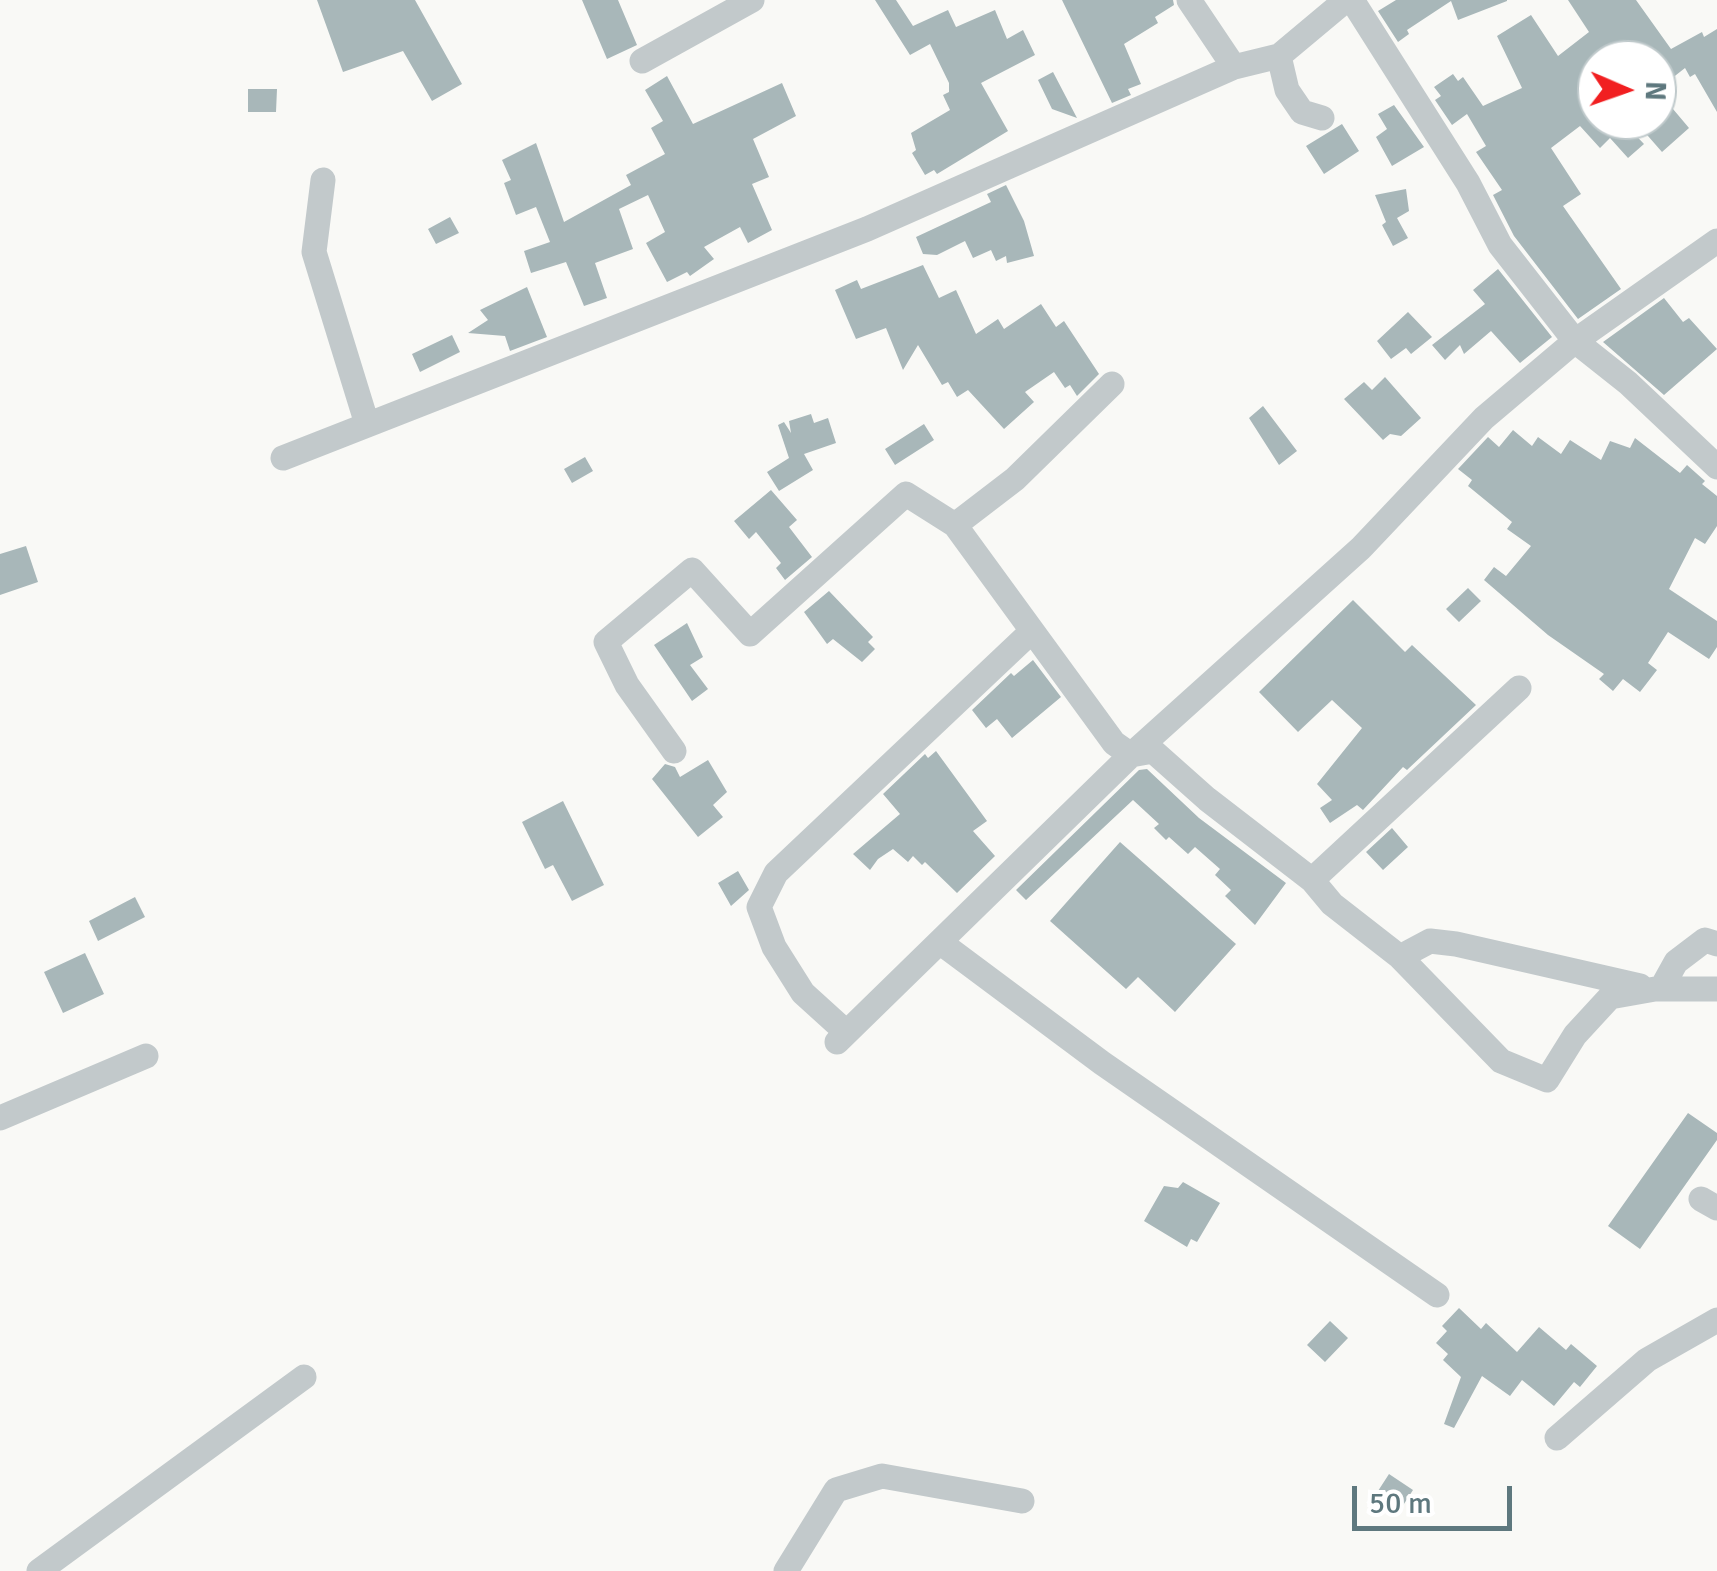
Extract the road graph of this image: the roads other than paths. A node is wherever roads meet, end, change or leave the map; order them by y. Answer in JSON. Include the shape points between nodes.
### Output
{"nodes":[{"id":1,"x":752,"y":0,"type":"edge"},
{"id":2,"x":1189,"y":0,"type":"edge"},
{"id":3,"x":1349,"y":0,"type":"edge"},
{"id":4,"x":1279,"y":56,"type":"junction"},
{"id":5,"x":642,"y":62,"type":"dead end"},
{"id":6,"x":1234,"y":67,"type":"junction"},
{"id":7,"x":1322,"y":118,"type":"dead end"},
{"id":8,"x":323,"y":180,"type":"dead end"},
{"id":9,"x":1717,"y":241,"type":"edge"},
{"id":10,"x":1575,"y":342,"type":"junction"},
{"id":11,"x":1112,"y":384,"type":"dead end"},
{"id":12,"x":367,"y":424,"type":"junction"},
{"id":13,"x":284,"y":458,"type":"dead end"},
{"id":14,"x":1717,"y":467,"type":"edge"},
{"id":15,"x":956,"y":525,"type":"junction"},
{"id":16,"x":1031,"y":632,"type":"junction"},
{"id":17,"x":1519,"y":688,"type":"dead end"},
{"id":18,"x":674,"y":751,"type":"dead end"},
{"id":19,"x":1131,"y":755,"type":"junction"},
{"id":20,"x":1312,"y":880,"type":"junction"},
{"id":21,"x":941,"y":943,"type":"junction"},
{"id":22,"x":1717,"y":944,"type":"edge"},
{"id":23,"x":1400,"y":957,"type":"junction"},
{"id":24,"x":1658,"y":989,"type":"junction"},
{"id":25,"x":1717,"y":989,"type":"edge"},
{"id":26,"x":146,"y":1056,"type":"dead end"},
{"id":27,"x":0,"y":1118,"type":"edge"},
{"id":28,"x":1437,"y":1295,"type":"dead end"},
{"id":29,"x":1717,"y":1320,"type":"edge"},
{"id":30,"x":304,"y":1377,"type":"dead end"},
{"id":31,"x":1558,"y":1438,"type":"dead end"},
{"id":32,"x":1022,"y":1501,"type":"dead end"},
{"id":33,"x":39,"y":1571,"type":"edge"},
{"id":34,"x":786,"y":1571,"type":"edge"}],
"edges":[{"from":1,"to":5,"type":"street"},
{"from":2,"to":6,"type":"street"},
{"from":3,"to":4,"type":"street"},
{"from":3,"to":10,"type":"street","via":[[1468,183],[1500,245]]},
{"from":4,"to":6,"type":"street"},
{"from":4,"to":7,"type":"street","via":[[1287,90],[1302,112]]},
{"from":6,"to":12,"type":"street","via":[[867,229]]},
{"from":8,"to":12,"type":"street","via":[[314,252]]},
{"from":9,"to":10,"type":"street"},
{"from":10,"to":14,"type":"street"},
{"from":10,"to":19,"type":"street","via":[[1484,418],[1362,548]]},
{"from":11,"to":15,"type":"street"},
{"from":12,"to":13,"type":"street"},
{"from":15,"to":16,"type":"street"},
{"from":15,"to":18,"type":"street","via":[[906,494],[750,634],[692,570],[606,642],[626,686]]},
{"from":16,"to":19,"type":"street","via":[[1114,743]]},
{"from":16,"to":21,"type":"street","via":[[776,873],[759,906],[774,947],[841,1037]]},
{"from":17,"to":20,"type":"street"},
{"from":19,"to":20,"type":"street","via":[[1153,751]]},
{"from":19,"to":21,"type":"street"},
{"from":20,"to":23,"type":"street"},
{"from":21,"to":28,"type":"street"},
{"from":22,"to":24,"type":"street","via":[[1705,940],[1676,962]]},
{"from":23,"to":24,"type":"street","via":[[1430,941],[1456,944]]},
{"from":23,"to":24,"type":"street","via":[[1501,1061],[1547,1080],[1610,997]]},
{"from":24,"to":25,"type":"street"},
{"from":26,"to":27,"type":"street"},
{"from":29,"to":31,"type":"street","via":[[1647,1360]]},
{"from":30,"to":33,"type":"street"},
{"from":32,"to":34,"type":"street","via":[[882,1476],[836,1490]]}]}
